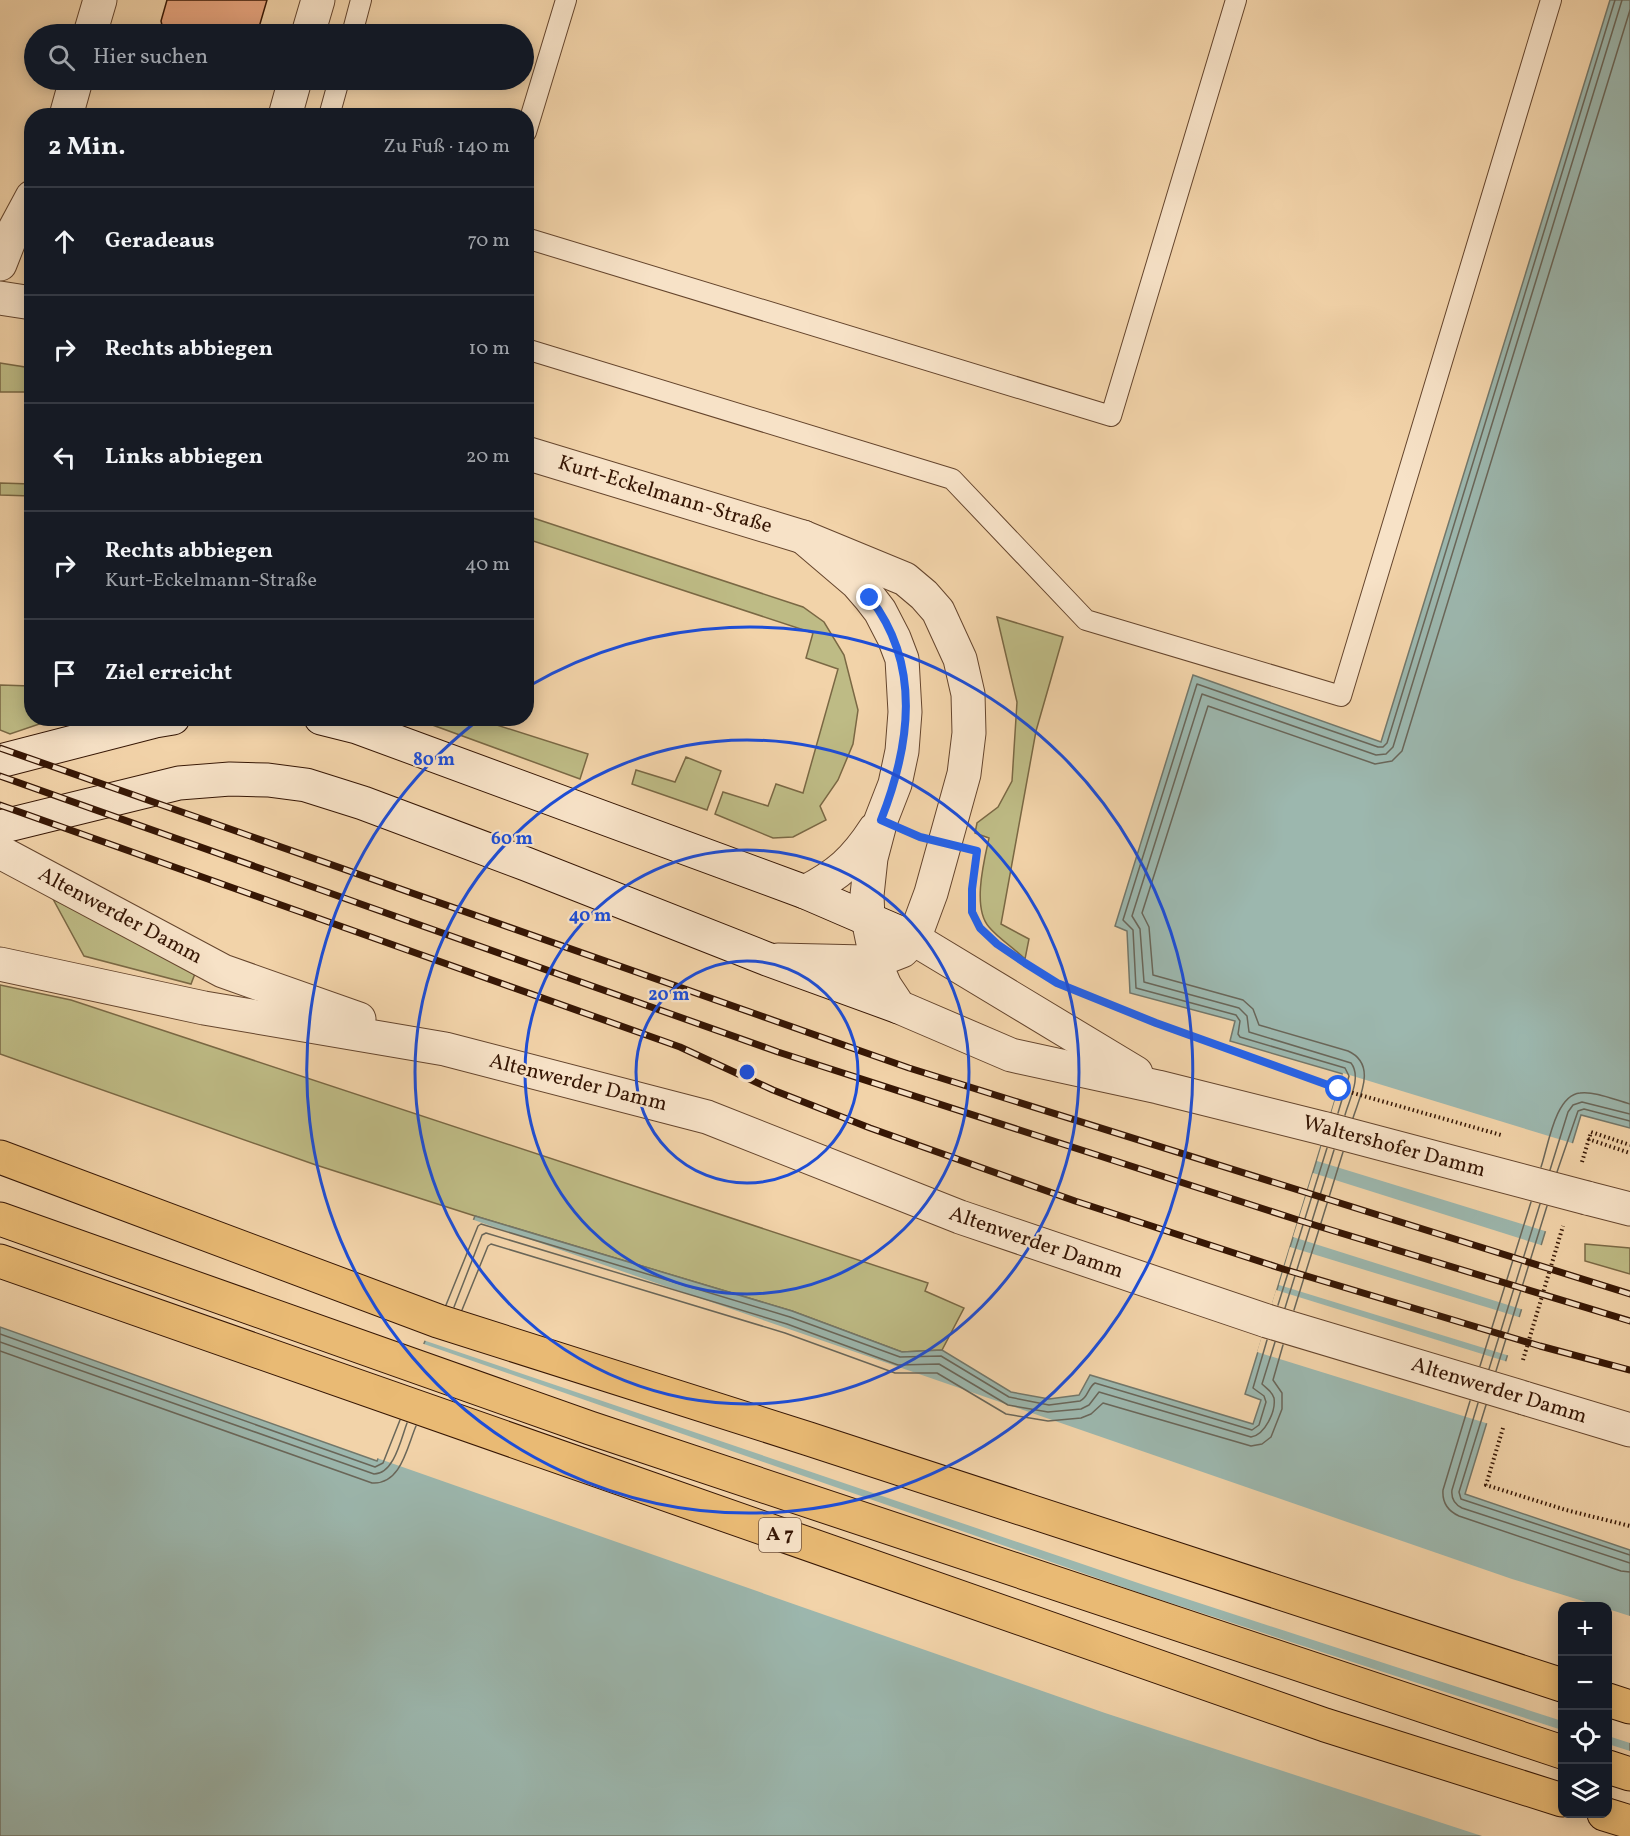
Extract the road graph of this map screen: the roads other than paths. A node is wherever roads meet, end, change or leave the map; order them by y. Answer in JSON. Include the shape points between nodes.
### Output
{"nodes":[{"id":1,"x":87,"y":0,"type":"edge"},
{"id":2,"x":100,"y":0,"type":"edge"},
{"id":3,"x":318,"y":0,"type":"edge"},
{"id":4,"x":361,"y":0,"type":"edge"},
{"id":5,"x":566,"y":0,"type":"edge"},
{"id":6,"x":1236,"y":0,"type":"edge"},
{"id":7,"x":1551,"y":0,"type":"edge"},
{"id":8,"x":87,"y":24,"type":"edge"},
{"id":9,"x":91,"y":24,"type":"edge"},
{"id":10,"x":311,"y":24,"type":"edge"},
{"id":11,"x":355,"y":24,"type":"edge"},
{"id":12,"x":73,"y":90,"type":"edge"},
{"id":13,"x":292,"y":90,"type":"edge"},
{"id":14,"x":336,"y":90,"type":"edge"},
{"id":15,"x":68,"y":108,"type":"edge"},
{"id":16,"x":287,"y":108,"type":"edge"},
{"id":17,"x":331,"y":108,"type":"edge"},
{"id":18,"x":533,"y":108,"type":"edge"},
{"id":19,"x":24,"y":212,"type":"edge"},
{"id":20,"x":534,"y":240,"type":"edge"},
{"id":21,"x":0,"y":264,"type":"edge"},
{"id":22,"x":0,"y":298,"type":"edge"},
{"id":23,"x":24,"y":302,"type":"edge"},
{"id":24,"x":534,"y":351,"type":"edge"},
{"id":25,"x":534,"y":455,"type":"edge"},
{"id":26,"x":803,"y":537,"type":"junction"},
{"id":27,"x":136,"y":726,"type":"edge"},
{"id":28,"x":350,"y":726,"type":"edge"},
{"id":29,"x":0,"y":761,"type":"edge"},
{"id":30,"x":881,"y":820,"type":"junction"},
{"id":31,"x":0,"y":827,"type":"edge"},
{"id":32,"x":6,"y":855,"type":"edge"},
{"id":33,"x":805,"y":892,"type":"junction"},
{"id":34,"x":868,"y":919,"type":"junction"},
{"id":35,"x":914,"y":939,"type":"junction"},
{"id":36,"x":767,"y":959,"type":"junction"},
{"id":37,"x":876,"y":961,"type":"junction"},
{"id":38,"x":0,"y":964,"type":"edge"},
{"id":39,"x":899,"y":1007,"type":"junction"},
{"id":40,"x":445,"y":1049,"type":"junction"},
{"id":41,"x":1158,"y":1087,"type":"junction"},
{"id":42,"x":0,"y":1157,"type":"edge"},
{"id":43,"x":1630,"y":1209,"type":"edge"},
{"id":44,"x":0,"y":1219,"type":"edge"},
{"id":45,"x":0,"y":1261,"type":"edge"},
{"id":46,"x":1630,"y":1430,"type":"edge"},
{"id":47,"x":1558,"y":1683,"type":"edge"},
{"id":48,"x":1612,"y":1701,"type":"edge"},
{"id":49,"x":1630,"y":1707,"type":"edge"},
{"id":50,"x":1558,"y":1750,"type":"edge"},
{"id":51,"x":1612,"y":1768,"type":"edge"},
{"id":52,"x":1630,"y":1774,"type":"edge"},
{"id":53,"x":1558,"y":1798,"type":"edge"},
{"id":54,"x":1612,"y":1816,"type":"edge"},
{"id":55,"x":1630,"y":1822,"type":"edge"}],
"edges":[{"from":1,"to":8,"type":"lane"},
{"from":2,"to":9,"type":"street"},
{"from":3,"to":10,"type":"street"},
{"from":4,"to":11,"type":"lane"},
{"from":5,"to":18,"type":"lane"},
{"from":6,"to":20,"type":"lane","via":[[1111,416]]},
{"from":7,"to":24,"type":"lane","via":[[1341,696],[1086,620],[952,479]]},
{"from":12,"to":15,"type":"street"},
{"from":13,"to":16,"type":"street"},
{"from":14,"to":17,"type":"lane"},
{"from":19,"to":21,"type":"street"},
{"from":22,"to":23,"type":"street"},
{"from":25,"to":26,"type":"street","name":"Kurt-Eckelmann-Straße"},
{"from":26,"to":30,"type":"street","name":"Kurt-Eckelmann-Straße","via":[[857,583],[880,610],[902,660],[902,751]]},
{"from":26,"to":35,"type":"street","name":"Kurt-Eckelmann-Straße","via":[[905,579],[938,611],[960,659],[968,694],[964,774]]},
{"from":27,"to":29,"type":"street"},
{"from":28,"to":33,"type":"street"},
{"from":30,"to":33,"type":"street","name":"Kurt-Eckelmann-Straße","via":[[852,861]]},
{"from":30,"to":34,"type":"street","name":"Kurt-Eckelmann-Straße","via":[[871,858]]},
{"from":31,"to":36,"type":"street","via":[[178,783],[230,779],[306,784],[526,864]]},
{"from":32,"to":40,"type":"street","name":"Altenwerder Damm","via":[[223,971]]},
{"from":33,"to":34,"type":"street"},
{"from":34,"to":35,"type":"street"},
{"from":34,"to":37,"type":"street","name":"Kurt-Eckelmann-Straße"},
{"from":35,"to":37,"type":"street","via":[[902,951]]},
{"from":35,"to":41,"type":"street","name":"Waltershofer Damm"},
{"from":36,"to":37,"type":"street"},
{"from":36,"to":39,"type":"street"},
{"from":37,"to":39,"type":"street","name":"Kurt-Eckelmann-Straße","via":[[885,986]]},
{"from":38,"to":40,"type":"street","name":"Altenwerder Damm","via":[[204,1008]]},
{"from":39,"to":41,"type":"street","name":"Waltershofer Damm","via":[[1011,1055]]},
{"from":40,"to":46,"type":"street","name":"Altenwerder Damm","bridge":true,"via":[[707,1117],[960,1217],[1515,1408]]},
{"from":41,"to":43,"type":"street","name":"Waltershofer Damm","bridge":true},
{"from":42,"to":47,"type":"highway","via":[[438,1321]]},
{"from":44,"to":50,"type":"highway","number":"A 7","via":[[590,1428]]},
{"from":45,"to":53,"type":"highway","number":"A 7","via":[[1325,1725]]},
{"from":48,"to":49,"type":"highway"},
{"from":51,"to":52,"type":"highway"},
{"from":54,"to":55,"type":"highway"}]}
